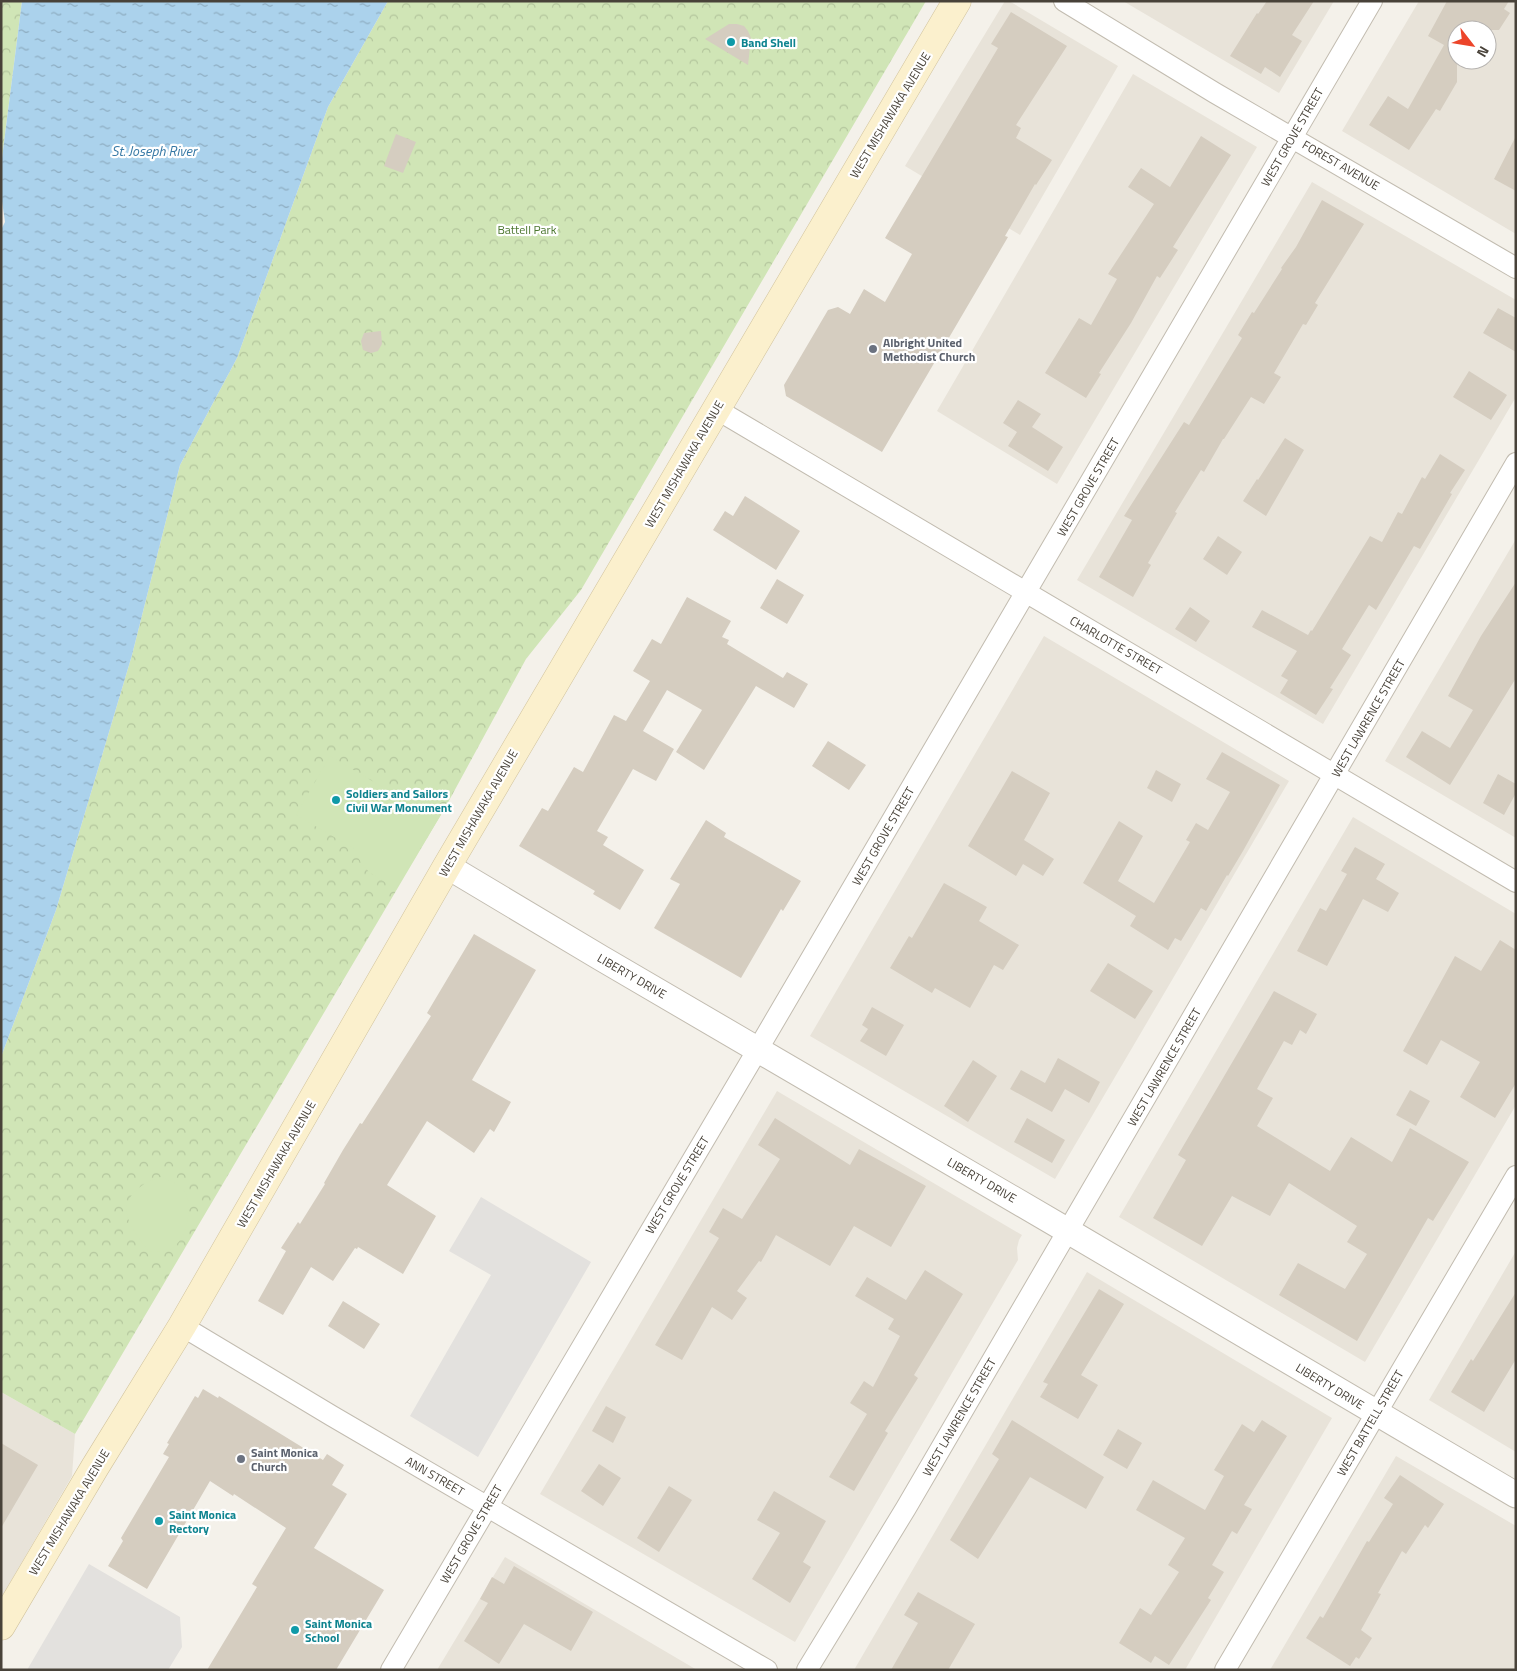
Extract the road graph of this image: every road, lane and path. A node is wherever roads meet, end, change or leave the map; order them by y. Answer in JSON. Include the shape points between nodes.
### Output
{"nodes":[{"id":1,"x":957,"y":1,"type":"edge"},
{"id":2,"x":1064,"y":1,"type":"edge"},
{"id":3,"x":1372,"y":1,"type":"edge"},
{"id":4,"x":1292,"y":136,"type":"junction"},
{"id":5,"x":1516,"y":268,"type":"edge"},
{"id":6,"x":716,"y":409,"type":"junction"},
{"id":7,"x":1516,"y":463,"type":"edge"},
{"id":8,"x":1026,"y":593,"type":"junction"},
{"id":9,"x":1335,"y":775,"type":"junction"},
{"id":10,"x":447,"y":866,"type":"junction"},
{"id":11,"x":1516,"y":882,"type":"edge"},
{"id":12,"x":758,"y":1049,"type":"junction"},
{"id":13,"x":1516,"y":1176,"type":"edge"},
{"id":14,"x":1068,"y":1230,"type":"junction"},
{"id":15,"x":182,"y":1326,"type":"junction"},
{"id":16,"x":1376,"y":1413,"type":"junction"},
{"id":17,"x":1516,"y":1495,"type":"edge"},
{"id":18,"x":487,"y":1506,"type":"junction"},
{"id":19,"x":1,"y":1626,"type":"edge"},
{"id":20,"x":392,"y":1670,"type":"edge"},
{"id":21,"x":767,"y":1670,"type":"edge"},
{"id":22,"x":808,"y":1670,"type":"edge"},
{"id":23,"x":1225,"y":1670,"type":"edge"}],
"edges":[{"from":1,"to":6,"type":"main road","name":"WEST MISHAWAKA AVENUE"},
{"from":2,"to":4,"type":"street","name":"FOREST AVENUE"},
{"from":3,"to":4,"type":"street","name":"WEST GROVE STREET"},
{"from":4,"to":5,"type":"street","name":"FOREST AVENUE"},
{"from":4,"to":8,"type":"street","name":"WEST GROVE STREET"},
{"from":6,"to":8,"type":"street","name":"CHARLOTTE STREET"},
{"from":6,"to":10,"type":"main road","name":"WEST MISHAWAKA AVENUE"},
{"from":7,"to":9,"type":"street","name":"WEST LAWRENCE STREET"},
{"from":8,"to":9,"type":"street","name":"CHARLOTTE STREET"},
{"from":8,"to":12,"type":"street","name":"WEST GROVE STREET"},
{"from":9,"to":11,"type":"street","name":"CHARLOTTE STREET"},
{"from":9,"to":14,"type":"street","name":"WEST LAWRENCE STREET"},
{"from":10,"to":12,"type":"street","name":"LIBERTY DRIVE"},
{"from":10,"to":15,"type":"main road","name":"WEST MISHAWAKA AVENUE"},
{"from":12,"to":14,"type":"street","name":"LIBERTY DRIVE"},
{"from":12,"to":18,"type":"street","name":"WEST GROVE STREET"},
{"from":13,"to":16,"type":"street","name":"WEST BATTELL STREET"},
{"from":14,"to":16,"type":"street","name":"LIBERTY DRIVE"},
{"from":14,"to":22,"type":"street","name":"WEST LAWRENCE STREET"},
{"from":15,"to":18,"type":"street","name":"ANN STREET"},
{"from":15,"to":19,"type":"main road","name":"WEST MISHAWAKA AVENUE"},
{"from":16,"to":17,"type":"street","name":"LIBERTY DRIVE"},
{"from":16,"to":23,"type":"street","name":"WEST BATTELL STREET"},
{"from":18,"to":20,"type":"street","name":"WEST GROVE STREET"},
{"from":18,"to":21,"type":"street","name":"ANN STREET"}]}
